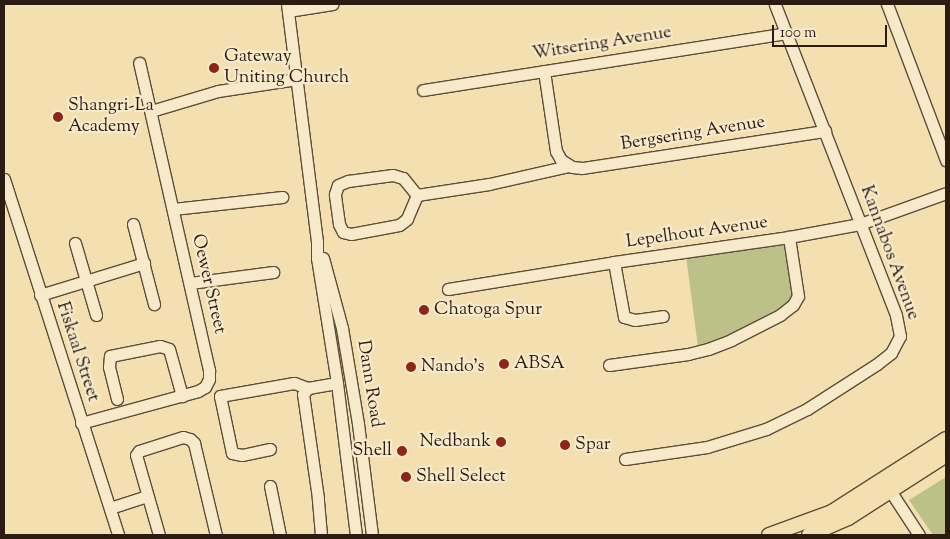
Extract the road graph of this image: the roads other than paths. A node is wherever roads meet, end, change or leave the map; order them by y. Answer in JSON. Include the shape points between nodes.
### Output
{"nodes":[{"id":1,"x":332,"y":4,"type":"edge"},
{"id":2,"x":775,"y":4,"type":"edge"},
{"id":3,"x":887,"y":4,"type":"edge"},
{"id":4,"x":288,"y":7,"type":"edge"},
{"id":5,"x":786,"y":33,"type":"junction"},
{"id":6,"x":139,"y":62,"type":"dead end"},
{"id":7,"x":544,"y":71,"type":"junction"},
{"id":8,"x":297,"y":79,"type":"junction"},
{"id":9,"x":423,"y":90,"type":"dead end"},
{"id":10,"x":151,"y":111,"type":"junction"},
{"id":11,"x":825,"y":131,"type":"junction"},
{"id":12,"x":946,"y":160,"type":"edge"},
{"id":13,"x":568,"y":166,"type":"junction"},
{"id":14,"x":4,"y":179,"type":"edge"},
{"id":15,"x":946,"y":193,"type":"edge"},
{"id":16,"x":417,"y":195,"type":"junction"},
{"id":17,"x":282,"y":197,"type":"dead end"},
{"id":18,"x":173,"y":209,"type":"junction"},
{"id":19,"x":133,"y":224,"type":"dead end"},
{"id":20,"x":860,"y":224,"type":"junction"},
{"id":21,"x":789,"y":237,"type":"junction"},
{"id":22,"x":317,"y":242,"type":"junction"},
{"id":23,"x":75,"y":243,"type":"dead end"},
{"id":24,"x":614,"y":262,"type":"junction"},
{"id":25,"x":144,"y":264,"type":"junction"},
{"id":26,"x":273,"y":272,"type":"dead end"},
{"id":27,"x":86,"y":280,"type":"junction"},
{"id":28,"x":190,"y":282,"type":"junction"},
{"id":29,"x":448,"y":289,"type":"dead end"},
{"id":30,"x":40,"y":295,"type":"junction"},
{"id":31,"x":154,"y":304,"type":"dead end"},
{"id":32,"x":96,"y":315,"type":"dead end"},
{"id":33,"x":663,"y":316,"type":"dead end"},
{"id":34,"x":609,"y":365,"type":"dead end"},
{"id":35,"x":337,"y":383,"type":"junction"},
{"id":36,"x":308,"y":388,"type":"junction"},
{"id":37,"x":182,"y":396,"type":"junction"},
{"id":38,"x":116,"y":399,"type":"dead end"},
{"id":39,"x":81,"y":424,"type":"junction"},
{"id":40,"x":946,"y":439,"type":"edge"},
{"id":41,"x":270,"y":449,"type":"dead end"},
{"id":42,"x":946,"y":455,"type":"edge"},
{"id":43,"x":625,"y":459,"type":"dead end"},
{"id":44,"x":270,"y":486,"type":"dead end"},
{"id":45,"x":891,"y":492,"type":"junction"},
{"id":46,"x":147,"y":496,"type":"junction"},
{"id":47,"x":854,"y":499,"type":"junction"},
{"id":48,"x":110,"y":508,"type":"junction"},
{"id":49,"x":118,"y":535,"type":"edge"},
{"id":50,"x":159,"y":535,"type":"edge"},
{"id":51,"x":216,"y":535,"type":"edge"},
{"id":52,"x":280,"y":535,"type":"edge"},
{"id":53,"x":321,"y":535,"type":"edge"},
{"id":54,"x":356,"y":535,"type":"edge"},
{"id":55,"x":372,"y":535,"type":"edge"},
{"id":56,"x":769,"y":535,"type":"edge"},
{"id":57,"x":809,"y":535,"type":"edge"},
{"id":58,"x":919,"y":535,"type":"edge"}],
"edges":[{"from":1,"to":4,"type":"street"},
{"from":2,"to":5,"type":"street","name":"Kannabos Avenue"},
{"from":3,"to":12,"type":"street"},
{"from":4,"to":8,"type":"street","name":"Dann Road"},
{"from":5,"to":7,"type":"street","name":"Witsering Avenue"},
{"from":5,"to":11,"type":"street","name":"Kannabos Avenue"},
{"from":6,"to":10,"type":"street","name":"Oewer Street"},
{"from":7,"to":9,"type":"street","name":"Witsering Avenue"},
{"from":7,"to":13,"type":"street","via":[[556,151]]},
{"from":8,"to":10,"type":"street","via":[[218,91]]},
{"from":8,"to":22,"type":"street","name":"Dann Road"},
{"from":10,"to":18,"type":"street","name":"Oewer Street"},
{"from":11,"to":13,"type":"street","name":"Bergsering Avenue","via":[[582,168]]},
{"from":11,"to":20,"type":"street","name":"Kannabos Avenue"},
{"from":13,"to":16,"type":"street","name":"Bergsering Avenue","via":[[489,184]]},
{"from":14,"to":30,"type":"street","name":"Fiskaal Street"},
{"from":15,"to":20,"type":"street","name":"Lepelhout Avenue"},
{"from":16,"to":16,"type":"street","via":[[407,219],[399,225],[350,234],[341,229],[335,191],[342,183],[397,175]]},
{"from":17,"to":18,"type":"street"},
{"from":18,"to":28,"type":"street","name":"Oewer Street"},
{"from":19,"to":25,"type":"street"},
{"from":20,"to":21,"type":"street","name":"Lepelhout Avenue"},
{"from":20,"to":43,"type":"street","name":"Kannabos Avenue","via":[[900,325],[900,336],[891,353],[807,409],[766,429],[706,447]]},
{"from":21,"to":24,"type":"street","name":"Lepelhout Avenue"},
{"from":21,"to":34,"type":"street","via":[[798,296],[780,315],[708,349]]},
{"from":22,"to":35,"type":"street","name":"Dann Road"},
{"from":22,"to":55,"type":"street","name":"Dann Road","via":[[342,328]]},
{"from":23,"to":27,"type":"street"},
{"from":24,"to":29,"type":"street","name":"Lepelhout Avenue"},
{"from":24,"to":33,"type":"street","via":[[624,317],[635,320]]},
{"from":25,"to":27,"type":"street"},
{"from":25,"to":31,"type":"street"},
{"from":26,"to":28,"type":"street"},
{"from":27,"to":30,"type":"street"},
{"from":27,"to":32,"type":"street"},
{"from":28,"to":37,"type":"street","name":"Oewer Street","via":[[209,379],[205,387]]},
{"from":30,"to":39,"type":"street","name":"Fiskaal Street"},
{"from":35,"to":36,"type":"street"},
{"from":35,"to":54,"type":"street","name":"Dann Road"},
{"from":36,"to":41,"type":"street","via":[[294,383],[220,396],[232,453],[242,455]]},
{"from":36,"to":53,"type":"street","via":[[303,394]]},
{"from":37,"to":38,"type":"street","via":[[169,349],[160,346],[110,356],[109,367]]},
{"from":37,"to":39,"type":"street","name":"Oewer Street"},
{"from":39,"to":48,"type":"street","name":"Fiskaal Street"},
{"from":40,"to":47,"type":"main road"},
{"from":42,"to":45,"type":"main road"},
{"from":44,"to":52,"type":"street"},
{"from":45,"to":47,"type":"street","via":[[885,489]]},
{"from":45,"to":57,"type":"main road","via":[[838,523]]},
{"from":45,"to":58,"type":"street"},
{"from":46,"to":48,"type":"street"},
{"from":46,"to":50,"type":"street"},
{"from":46,"to":51,"type":"street","via":[[136,453],[180,438],[190,439],[194,443]]},
{"from":47,"to":56,"type":"main road","via":[[832,512]]},
{"from":48,"to":49,"type":"street","name":"Fiskaal Street"}]}
